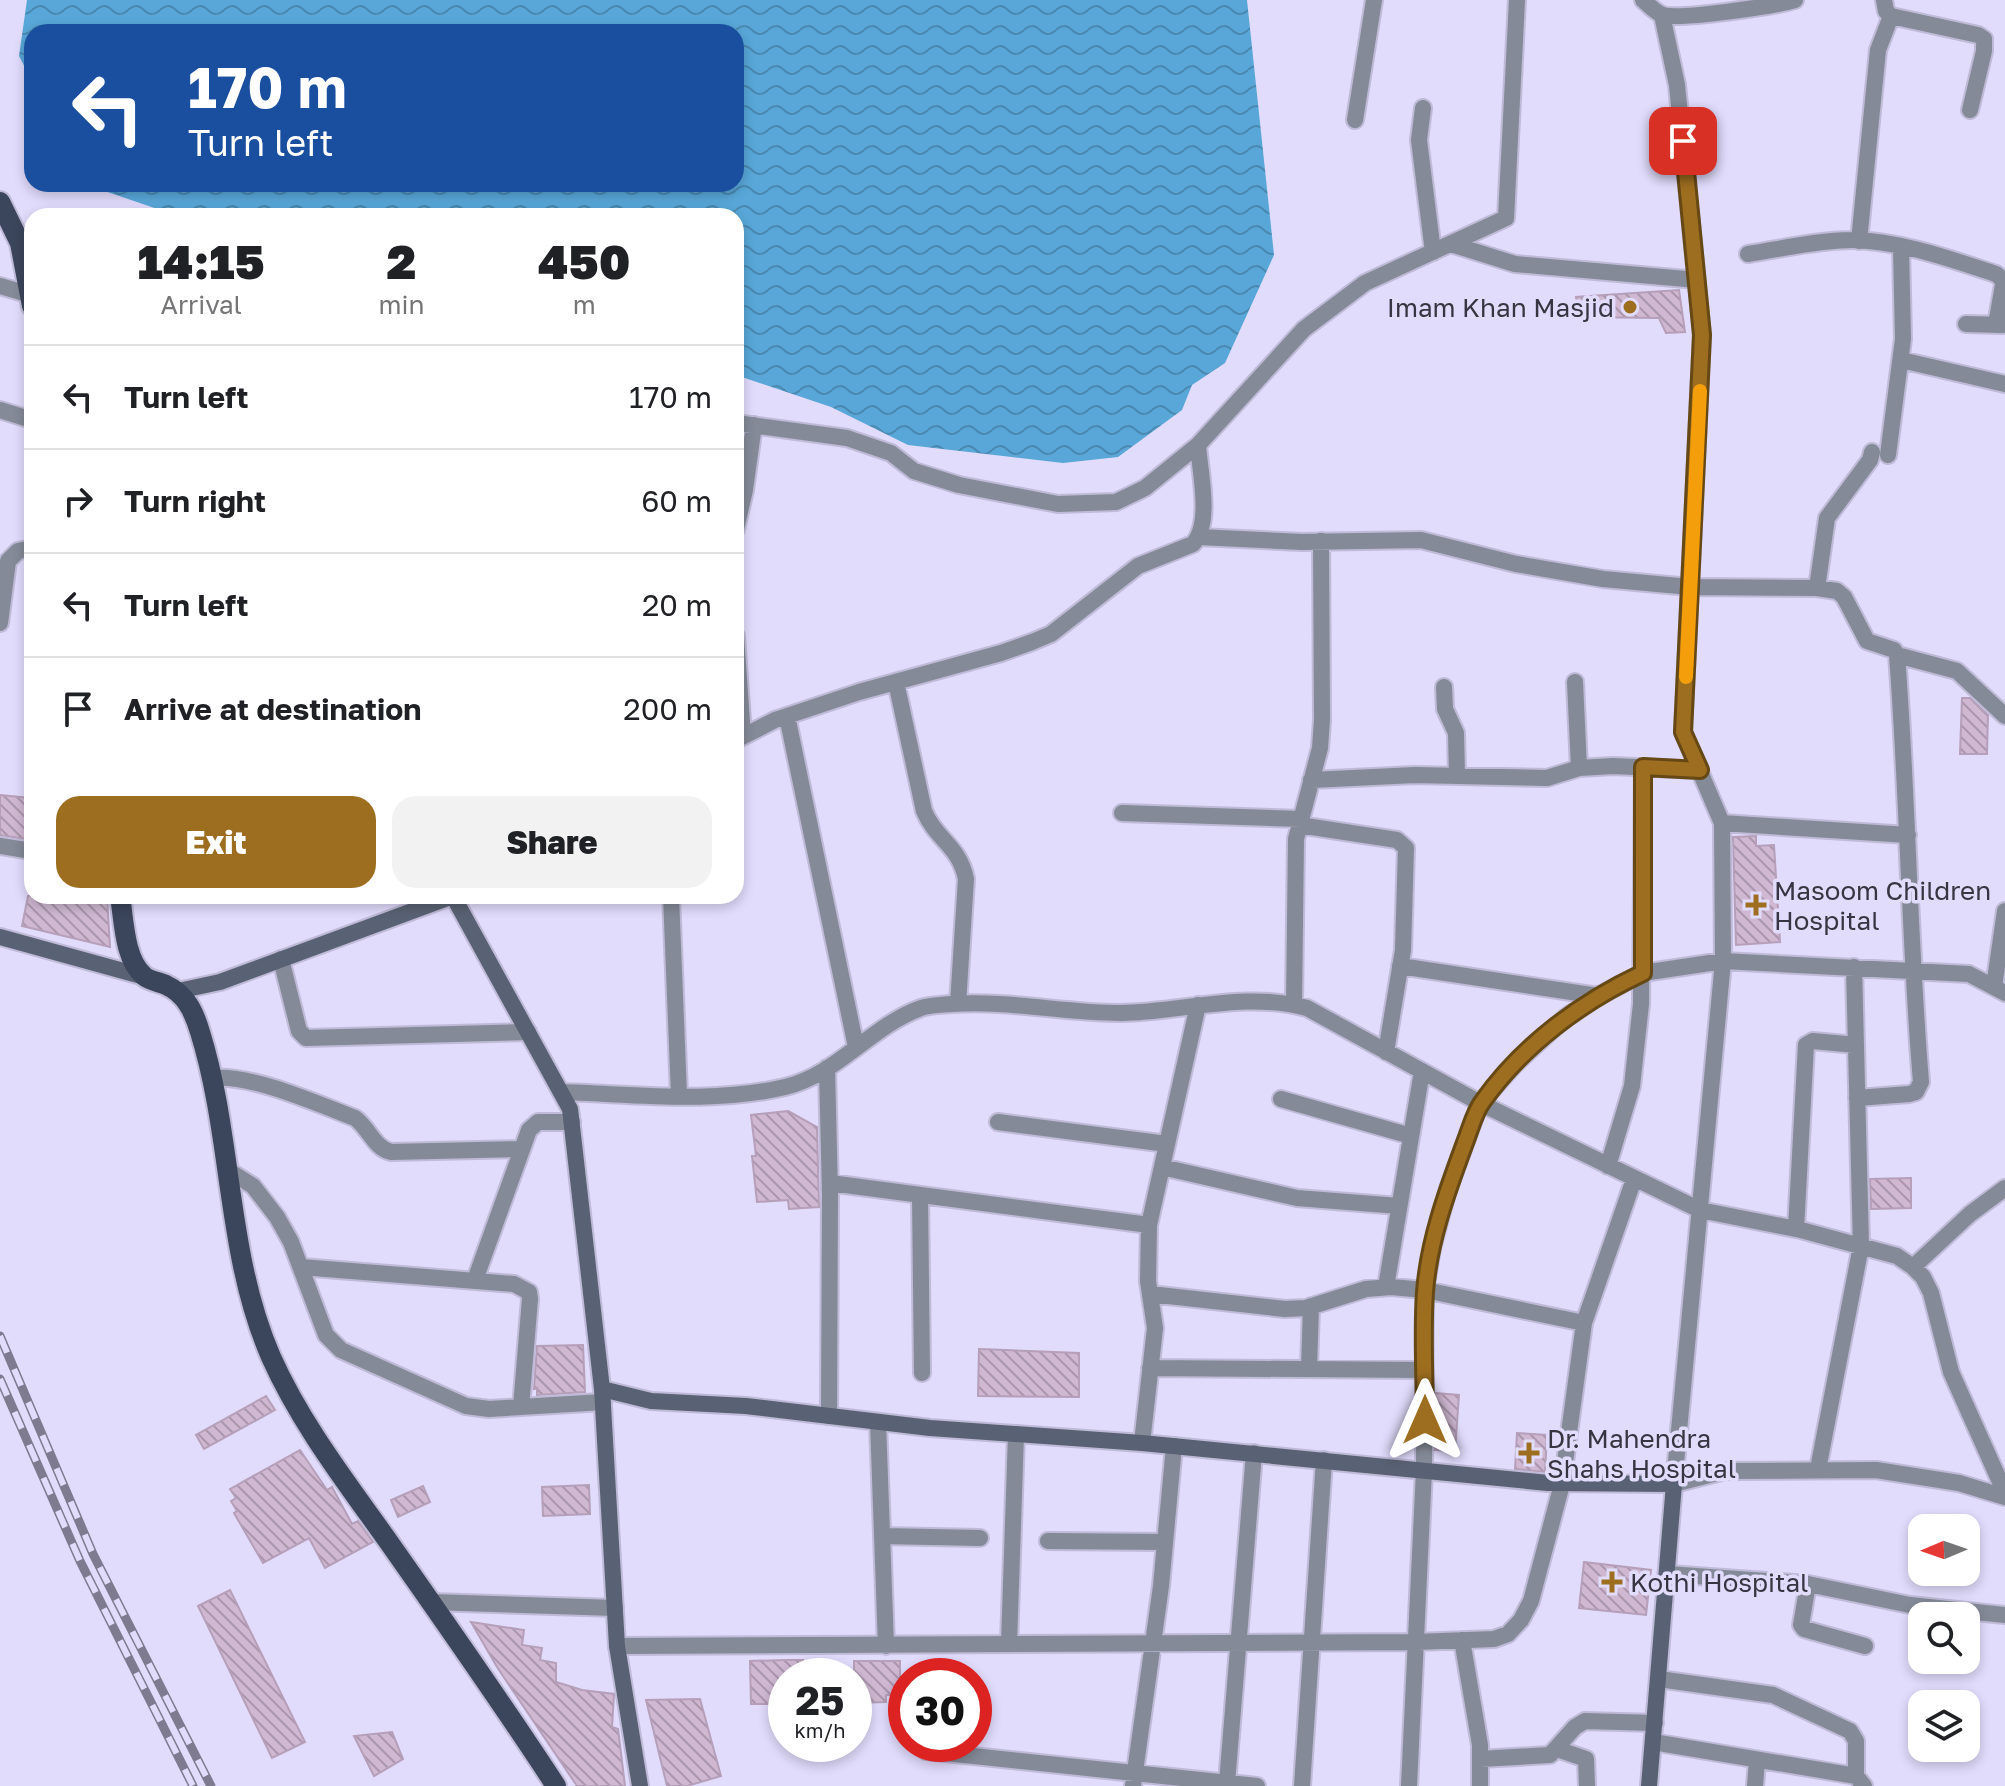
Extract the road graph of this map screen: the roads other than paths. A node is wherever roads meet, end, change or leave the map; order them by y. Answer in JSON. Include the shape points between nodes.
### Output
{"nodes":[{"id":1,"x":1374,"y":0,"type":"edge"},
{"id":2,"x":1517,"y":0,"type":"edge"},
{"id":3,"x":1643,"y":0,"type":"edge"},
{"id":4,"x":1795,"y":0,"type":"edge"},
{"id":5,"x":1887,"y":8,"type":"edge"},
{"id":6,"x":1662,"y":15,"type":"junction"},
{"id":7,"x":1423,"y":108,"type":"dead end"},
{"id":8,"x":1970,"y":110,"type":"dead end"},
{"id":9,"x":1355,"y":120,"type":"dead end"},
{"id":10,"x":0,"y":202,"type":"edge"},
{"id":11,"x":24,"y":241,"type":"edge"},
{"id":12,"x":1859,"y":241,"type":"junction"},
{"id":13,"x":1451,"y":244,"type":"junction"},
{"id":14,"x":1901,"y":247,"type":"junction"},
{"id":15,"x":1433,"y":252,"type":"junction"},
{"id":16,"x":1748,"y":254,"type":"dead end"},
{"id":17,"x":1697,"y":280,"type":"junction"},
{"id":18,"x":0,"y":286,"type":"edge"},
{"id":19,"x":24,"y":293,"type":"edge"},
{"id":20,"x":1966,"y":324,"type":"dead end"},
{"id":21,"x":2000,"y":325,"type":"edge"},
{"id":22,"x":1901,"y":360,"type":"junction"},
{"id":23,"x":2005,"y":384,"type":"edge"},
{"id":24,"x":0,"y":410,"type":"edge"},
{"id":25,"x":24,"y":418,"type":"edge"},
{"id":26,"x":744,"y":424,"type":"edge"},
{"id":27,"x":754,"y":425,"type":"junction"},
{"id":28,"x":1198,"y":445,"type":"junction"},
{"id":29,"x":744,"y":494,"type":"edge"},
{"id":30,"x":1199,"y":537,"type":"junction"},
{"id":31,"x":1321,"y":541,"type":"junction"},
{"id":32,"x":6,"y":550,"type":"edge"},
{"id":33,"x":1690,"y":587,"type":"junction"},
{"id":34,"x":1817,"y":588,"type":"junction"},
{"id":35,"x":1,"y":602,"type":"edge"},
{"id":36,"x":0,"y":623,"type":"edge"},
{"id":37,"x":1897,"y":655,"type":"junction"},
{"id":38,"x":896,"y":682,"type":"junction"},
{"id":39,"x":1575,"y":682,"type":"dead end"},
{"id":40,"x":1444,"y":687,"type":"dead end"},
{"id":41,"x":787,"y":716,"type":"junction"},
{"id":42,"x":2005,"y":716,"type":"edge"},
{"id":43,"x":744,"y":735,"type":"edge"},
{"id":44,"x":1643,"y":767,"type":"junction"},
{"id":45,"x":1579,"y":768,"type":"junction"},
{"id":46,"x":1700,"y":770,"type":"junction"},
{"id":47,"x":1457,"y":775,"type":"junction"},
{"id":48,"x":1311,"y":780,"type":"junction"},
{"id":49,"x":1122,"y":813,"type":"dead end"},
{"id":50,"x":1300,"y":822,"type":"junction"},
{"id":51,"x":1722,"y":823,"type":"junction"},
{"id":52,"x":1908,"y":835,"type":"junction"},
{"id":53,"x":0,"y":846,"type":"edge"},
{"id":54,"x":24,"y":850,"type":"edge"},
{"id":55,"x":121,"y":904,"type":"edge"},
{"id":56,"x":431,"y":904,"type":"edge"},
{"id":57,"x":457,"y":904,"type":"edge"},
{"id":58,"x":671,"y":904,"type":"edge"},
{"id":59,"x":2005,"y":911,"type":"edge"},
{"id":60,"x":0,"y":937,"type":"edge"},
{"id":61,"x":281,"y":959,"type":"junction"},
{"id":62,"x":1723,"y":961,"type":"junction"},
{"id":63,"x":1400,"y":966,"type":"junction"},
{"id":64,"x":1854,"y":967,"type":"junction"},
{"id":65,"x":1912,"y":971,"type":"junction"},
{"id":66,"x":1643,"y":973,"type":"junction"},
{"id":67,"x":145,"y":977,"type":"junction"},
{"id":68,"x":2000,"y":990,"type":"edge"},
{"id":69,"x":178,"y":991,"type":"junction"},
{"id":70,"x":1598,"y":996,"type":"junction"},
{"id":71,"x":958,"y":1004,"type":"junction"},
{"id":72,"x":1198,"y":1005,"type":"junction"},
{"id":73,"x":1294,"y":1005,"type":"junction"},
{"id":74,"x":528,"y":1032,"type":"junction"},
{"id":75,"x":1856,"y":1045,"type":"junction"},
{"id":76,"x":856,"y":1047,"type":"junction"},
{"id":77,"x":1386,"y":1052,"type":"junction"},
{"id":78,"x":827,"y":1068,"type":"junction"},
{"id":79,"x":1422,"y":1071,"type":"junction"},
{"id":80,"x":213,"y":1078,"type":"junction"},
{"id":81,"x":561,"y":1092,"type":"junction"},
{"id":82,"x":679,"y":1095,"type":"junction"},
{"id":83,"x":1857,"y":1098,"type":"junction"},
{"id":84,"x":1281,"y":1099,"type":"dead end"},
{"id":85,"x":1480,"y":1103,"type":"junction"},
{"id":86,"x":572,"y":1122,"type":"junction"},
{"id":87,"x":998,"y":1122,"type":"dead end"},
{"id":88,"x":1411,"y":1136,"type":"junction"},
{"id":89,"x":1167,"y":1144,"type":"junction"},
{"id":90,"x":522,"y":1149,"type":"junction"},
{"id":91,"x":1608,"y":1166,"type":"junction"},
{"id":92,"x":1162,"y":1167,"type":"junction"},
{"id":93,"x":226,"y":1169,"type":"junction"},
{"id":94,"x":1634,"y":1179,"type":"junction"},
{"id":95,"x":830,"y":1183,"type":"junction"},
{"id":96,"x":2005,"y":1188,"type":"edge"},
{"id":97,"x":920,"y":1195,"type":"junction"},
{"id":98,"x":1399,"y":1206,"type":"junction"},
{"id":99,"x":1700,"y":1210,"type":"junction"},
{"id":100,"x":1149,"y":1225,"type":"junction"},
{"id":101,"x":1796,"y":1229,"type":"junction"},
{"id":102,"x":1861,"y":1246,"type":"junction"},
{"id":103,"x":301,"y":1267,"type":"junction"},
{"id":104,"x":1913,"y":1267,"type":"junction"},
{"id":105,"x":475,"y":1280,"type":"junction"},
{"id":106,"x":1386,"y":1287,"type":"junction"},
{"id":107,"x":1425,"y":1290,"type":"junction"},
{"id":108,"x":1150,"y":1294,"type":"junction"},
{"id":109,"x":1311,"y":1306,"type":"junction"},
{"id":110,"x":1584,"y":1323,"type":"junction"},
{"id":111,"x":1150,"y":1368,"type":"junction"},
{"id":112,"x":1309,"y":1369,"type":"junction"},
{"id":113,"x":1425,"y":1370,"type":"junction"},
{"id":114,"x":922,"y":1373,"type":"dead end"},
{"id":115,"x":603,"y":1395,"type":"junction"},
{"id":116,"x":521,"y":1407,"type":"junction"},
{"id":117,"x":829,"y":1416,"type":"junction"},
{"id":118,"x":878,"y":1422,"type":"junction"},
{"id":119,"x":1016,"y":1434,"type":"junction"},
{"id":120,"x":1142,"y":1443,"type":"junction"},
{"id":121,"x":1174,"y":1446,"type":"junction"},
{"id":122,"x":1254,"y":1453,"type":"junction"},
{"id":123,"x":1324,"y":1460,"type":"junction"},
{"id":124,"x":1818,"y":1469,"type":"junction"},
{"id":125,"x":1424,"y":1470,"type":"junction"},
{"id":126,"x":1562,"y":1484,"type":"junction"},
{"id":127,"x":1674,"y":1484,"type":"junction"},
{"id":128,"x":2005,"y":1495,"type":"edge"},
{"id":129,"x":882,"y":1536,"type":"junction"},
{"id":130,"x":980,"y":1538,"type":"dead end"},
{"id":131,"x":1048,"y":1541,"type":"dead end"},
{"id":132,"x":1165,"y":1542,"type":"junction"},
{"id":133,"x":1668,"y":1574,"type":"junction"},
{"id":134,"x":1808,"y":1584,"type":"junction"},
{"id":135,"x":431,"y":1602,"type":"junction"},
{"id":136,"x":615,"y":1608,"type":"junction"},
{"id":137,"x":2005,"y":1615,"type":"edge"},
{"id":138,"x":1462,"y":1640,"type":"junction"},
{"id":139,"x":1153,"y":1642,"type":"junction"},
{"id":140,"x":1240,"y":1642,"type":"junction"},
{"id":141,"x":1313,"y":1642,"type":"junction"},
{"id":142,"x":1416,"y":1642,"type":"junction"},
{"id":143,"x":1009,"y":1644,"type":"junction"},
{"id":144,"x":617,"y":1646,"type":"junction"},
{"id":145,"x":886,"y":1646,"type":"junction"},
{"id":146,"x":1865,"y":1646,"type":"dead end"},
{"id":147,"x":1659,"y":1679,"type":"junction"},
{"id":148,"x":1655,"y":1723,"type":"junction"},
{"id":149,"x":1653,"y":1742,"type":"junction"},
{"id":150,"x":1557,"y":1749,"type":"junction"},
{"id":151,"x":1480,"y":1759,"type":"junction"},
{"id":152,"x":992,"y":1760,"type":"edge"},
{"id":153,"x":1757,"y":1760,"type":"junction"},
{"id":154,"x":1134,"y":1780,"type":"edge"},
{"id":155,"x":1860,"y":1781,"type":"edge"},
{"id":156,"x":1217,"y":1784,"type":"edge"},
{"id":157,"x":556,"y":1786,"type":"edge"},
{"id":158,"x":640,"y":1786,"type":"edge"},
{"id":159,"x":1257,"y":1786,"type":"edge"},
{"id":160,"x":1302,"y":1786,"type":"edge"},
{"id":161,"x":1409,"y":1786,"type":"edge"},
{"id":162,"x":1480,"y":1786,"type":"edge"},
{"id":163,"x":1587,"y":1786,"type":"edge"},
{"id":164,"x":1649,"y":1786,"type":"edge"},
{"id":165,"x":1755,"y":1786,"type":"edge"}],
"edges":[{"from":1,"to":9,"type":"street"},
{"from":2,"to":13,"type":"street","via":[[1506,218]]},
{"from":3,"to":6,"type":"street"},
{"from":4,"to":6,"type":"street"},
{"from":5,"to":8,"type":"street","via":[[1984,39]]},
{"from":5,"to":12,"type":"street"},
{"from":6,"to":17,"type":"street","via":[[1677,85]]},
{"from":7,"to":15,"type":"street","via":[[1419,140]]},
{"from":10,"to":11,"type":"main road"},
{"from":12,"to":14,"type":"street"},
{"from":12,"to":16,"type":"street"},
{"from":13,"to":15,"type":"street"},
{"from":13,"to":17,"type":"street","via":[[1515,264]]},
{"from":14,"to":21,"type":"street","via":[[1996,274],[2003,285]]},
{"from":14,"to":22,"type":"street"},
{"from":15,"to":28,"type":"street","via":[[1365,283],[1304,329]]},
{"from":17,"to":33,"type":"street","via":[[1702,335]]},
{"from":18,"to":19,"type":"street"},
{"from":20,"to":21,"type":"street"},
{"from":22,"to":23,"type":"street"},
{"from":22,"to":34,"type":"street","via":[[1880,453],[1827,518]]},
{"from":24,"to":25,"type":"street"},
{"from":26,"to":27,"type":"street"},
{"from":27,"to":28,"type":"street","via":[[847,438],[891,453],[914,471],[1058,504],[1116,502],[1145,488]]},
{"from":27,"to":29,"type":"street"},
{"from":28,"to":30,"type":"street","via":[[1204,522]]},
{"from":30,"to":31,"type":"street"},
{"from":30,"to":38,"type":"street","via":[[1138,566],[1051,634]]},
{"from":31,"to":33,"type":"street","via":[[1421,540],[1516,564]]},
{"from":31,"to":48,"type":"street","via":[[1322,720]]},
{"from":32,"to":35,"type":"street"},
{"from":33,"to":34,"type":"street"},
{"from":33,"to":46,"type":"street","via":[[1683,732]]},
{"from":34,"to":37,"type":"street","via":[[1837,591],[1867,641]]},
{"from":35,"to":36,"type":"street"},
{"from":37,"to":42,"type":"street","via":[[1957,671]]},
{"from":37,"to":52,"type":"street"},
{"from":38,"to":41,"type":"street"},
{"from":38,"to":71,"type":"street","via":[[924,811],[935,832],[956,851],[966,879]]},
{"from":39,"to":45,"type":"street"},
{"from":40,"to":47,"type":"street","via":[[1445,709],[1456,733]]},
{"from":41,"to":43,"type":"street"},
{"from":41,"to":76,"type":"street"},
{"from":44,"to":45,"type":"street"},
{"from":44,"to":46,"type":"street"},
{"from":44,"to":66,"type":"street"},
{"from":45,"to":47,"type":"street","via":[[1547,778]]},
{"from":46,"to":51,"type":"street"},
{"from":47,"to":48,"type":"street"},
{"from":48,"to":50,"type":"street"},
{"from":49,"to":50,"type":"street"},
{"from":50,"to":63,"type":"street","via":[[1402,842],[1406,848]]},
{"from":50,"to":73,"type":"street"},
{"from":51,"to":52,"type":"street"},
{"from":51,"to":62,"type":"street"},
{"from":52,"to":65,"type":"street"},
{"from":53,"to":54,"type":"street"},
{"from":55,"to":67,"type":"main road","via":[[130,952]]},
{"from":56,"to":61,"type":"street"},
{"from":57,"to":74,"type":"street"},
{"from":58,"to":82,"type":"street"},
{"from":59,"to":68,"type":"street"},
{"from":60,"to":67,"type":"street"},
{"from":61,"to":69,"type":"street"},
{"from":61,"to":74,"type":"street","via":[[299,1031],[306,1038]]},
{"from":62,"to":64,"type":"street"},
{"from":62,"to":66,"type":"street"},
{"from":62,"to":99,"type":"street"},
{"from":63,"to":70,"type":"street"},
{"from":63,"to":77,"type":"street"},
{"from":64,"to":65,"type":"street"},
{"from":64,"to":75,"type":"street"},
{"from":65,"to":68,"type":"street","via":[[1969,974]]},
{"from":65,"to":83,"type":"street","via":[[1920,1088],[1909,1094]]},
{"from":66,"to":70,"type":"street"},
{"from":66,"to":91,"type":"street","via":[[1632,1086]]},
{"from":67,"to":69,"type":"main road"},
{"from":69,"to":80,"type":"main road","via":[[192,1009]]},
{"from":70,"to":85,"type":"street","via":[[1545,1035]]},
{"from":71,"to":72,"type":"street","via":[[1122,1013]]},
{"from":71,"to":76,"type":"street","via":[[907,1014]]},
{"from":72,"to":73,"type":"street","via":[[1245,1000]]},
{"from":72,"to":89,"type":"street"},
{"from":73,"to":77,"type":"street"},
{"from":74,"to":81,"type":"street"},
{"from":75,"to":83,"type":"street"},
{"from":75,"to":101,"type":"street","via":[[1806,1045]]},
{"from":76,"to":78,"type":"street"},
{"from":77,"to":79,"type":"street"},
{"from":78,"to":82,"type":"street","via":[[789,1086],[752,1094]]},
{"from":78,"to":95,"type":"street"},
{"from":79,"to":85,"type":"street"},
{"from":79,"to":88,"type":"street"},
{"from":80,"to":90,"type":"street","via":[[247,1081],[355,1118],[391,1152]]},
{"from":80,"to":93,"type":"main road"},
{"from":81,"to":82,"type":"street"},
{"from":81,"to":86,"type":"street"},
{"from":83,"to":102,"type":"street"},
{"from":84,"to":88,"type":"street"},
{"from":85,"to":91,"type":"street"},
{"from":85,"to":107,"type":"street","via":[[1443,1203]]},
{"from":86,"to":90,"type":"street","via":[[538,1122]]},
{"from":86,"to":115,"type":"street"},
{"from":87,"to":89,"type":"street"},
{"from":88,"to":98,"type":"street"},
{"from":89,"to":92,"type":"street"},
{"from":90,"to":105,"type":"street"},
{"from":91,"to":94,"type":"street"},
{"from":92,"to":98,"type":"street","via":[[1297,1198]]},
{"from":92,"to":100,"type":"street"},
{"from":93,"to":103,"type":"street","via":[[253,1186],[291,1242]]},
{"from":93,"to":135,"type":"main road","via":[[247,1285],[271,1356],[310,1430]]},
{"from":94,"to":99,"type":"street"},
{"from":94,"to":110,"type":"street"},
{"from":95,"to":97,"type":"street"},
{"from":95,"to":117,"type":"street"},
{"from":96,"to":104,"type":"street"},
{"from":97,"to":100,"type":"street"},
{"from":97,"to":114,"type":"street"},
{"from":98,"to":106,"type":"street"},
{"from":99,"to":101,"type":"street"},
{"from":99,"to":127,"type":"street"},
{"from":100,"to":108,"type":"street"},
{"from":101,"to":102,"type":"street"},
{"from":102,"to":104,"type":"street","via":[[1897,1256]]},
{"from":102,"to":124,"type":"street"},
{"from":103,"to":105,"type":"street"},
{"from":103,"to":116,"type":"street","via":[[326,1335],[341,1350],[466,1406]]},
{"from":104,"to":128,"type":"street","via":[[1931,1293],[1951,1372]]},
{"from":105,"to":116,"type":"street","via":[[514,1284],[529,1292]]},
{"from":106,"to":107,"type":"street"},
{"from":106,"to":109,"type":"street"},
{"from":107,"to":110,"type":"street"},
{"from":107,"to":113,"type":"street"},
{"from":108,"to":109,"type":"street","via":[[1262,1308]]},
{"from":108,"to":111,"type":"street","via":[[1155,1328]]},
{"from":109,"to":112,"type":"street"},
{"from":110,"to":126,"type":"street"},
{"from":111,"to":112,"type":"street"},
{"from":111,"to":120,"type":"street"},
{"from":112,"to":113,"type":"street"},
{"from":113,"to":125,"type":"street"},
{"from":115,"to":116,"type":"street"},
{"from":115,"to":117,"type":"street"},
{"from":115,"to":136,"type":"street"},
{"from":117,"to":118,"type":"street"},
{"from":118,"to":119,"type":"street"},
{"from":118,"to":129,"type":"street"},
{"from":119,"to":120,"type":"street"},
{"from":119,"to":143,"type":"street"},
{"from":120,"to":121,"type":"street"},
{"from":121,"to":122,"type":"street"},
{"from":121,"to":132,"type":"street"},
{"from":122,"to":123,"type":"street"},
{"from":122,"to":140,"type":"street"},
{"from":123,"to":125,"type":"street"},
{"from":123,"to":141,"type":"street"},
{"from":124,"to":127,"type":"street","via":[[1725,1471]]},
{"from":124,"to":128,"type":"street","via":[[1876,1470]]},
{"from":125,"to":126,"type":"street"},
{"from":125,"to":142,"type":"street"},
{"from":126,"to":127,"type":"street"},
{"from":126,"to":138,"type":"street","via":[[1544,1558],[1521,1620],[1494,1639]]},
{"from":127,"to":133,"type":"street"},
{"from":129,"to":130,"type":"street"},
{"from":129,"to":145,"type":"street"},
{"from":131,"to":132,"type":"street"},
{"from":132,"to":139,"type":"street"},
{"from":133,"to":134,"type":"street"},
{"from":133,"to":147,"type":"street"},
{"from":134,"to":137,"type":"street","via":[[1910,1605]]},
{"from":134,"to":146,"type":"street","via":[[1804,1629]]},
{"from":135,"to":136,"type":"street"},
{"from":135,"to":157,"type":"main road"},
{"from":136,"to":144,"type":"street"},
{"from":138,"to":142,"type":"street"},
{"from":138,"to":151,"type":"street"},
{"from":139,"to":140,"type":"street"},
{"from":139,"to":143,"type":"street"},
{"from":139,"to":154,"type":"street"},
{"from":140,"to":141,"type":"street"},
{"from":140,"to":156,"type":"street"},
{"from":141,"to":142,"type":"street"},
{"from":141,"to":160,"type":"street"},
{"from":142,"to":161,"type":"street"},
{"from":143,"to":145,"type":"street"},
{"from":144,"to":145,"type":"street"},
{"from":144,"to":158,"type":"street"},
{"from":147,"to":148,"type":"street"},
{"from":147,"to":155,"type":"street","via":[[1773,1695],[1850,1731]]},
{"from":148,"to":149,"type":"street"},
{"from":148,"to":150,"type":"street","via":[[1585,1721]]},
{"from":149,"to":153,"type":"street"},
{"from":149,"to":164,"type":"street"},
{"from":150,"to":151,"type":"street","via":[[1544,1756]]},
{"from":150,"to":163,"type":"street","via":[[1586,1759]]},
{"from":151,"to":162,"type":"street"},
{"from":152,"to":154,"type":"street"},
{"from":153,"to":155,"type":"street"},
{"from":153,"to":165,"type":"street"},
{"from":154,"to":156,"type":"street"},
{"from":156,"to":159,"type":"street"}]}
